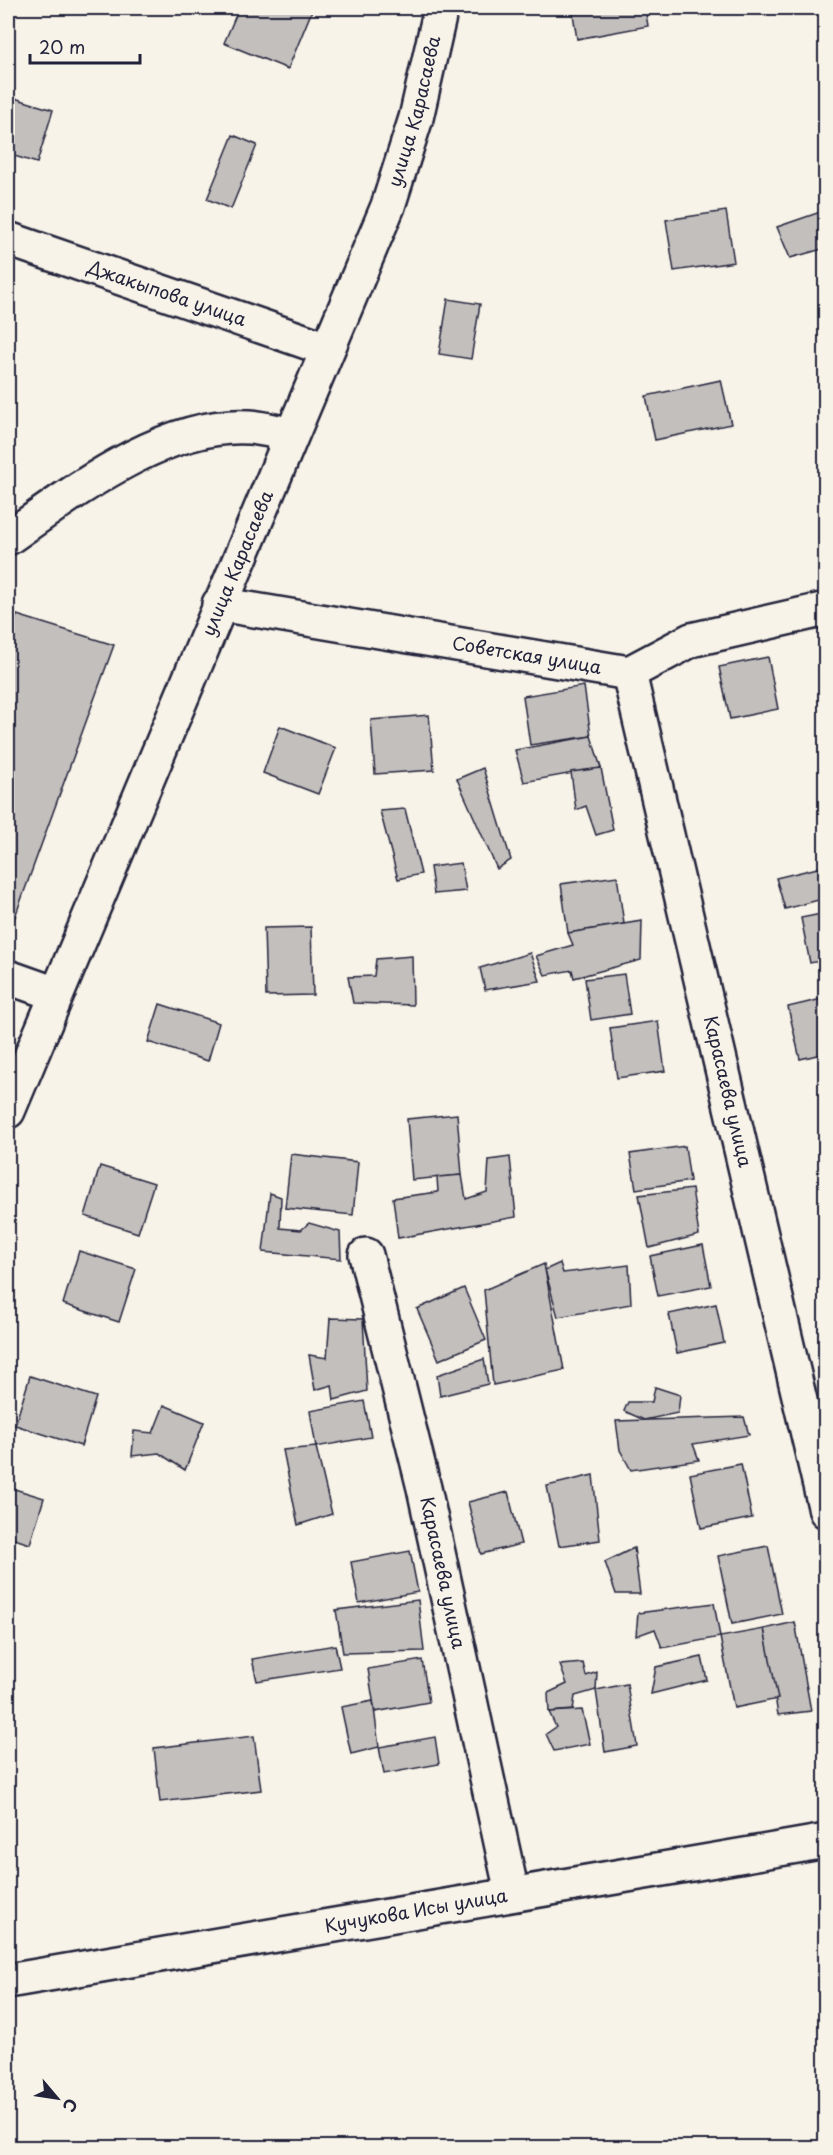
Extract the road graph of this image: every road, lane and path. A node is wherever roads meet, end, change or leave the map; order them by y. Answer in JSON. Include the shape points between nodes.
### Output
{"nodes":[{"id":1,"x":441,"y":8,"type":"edge"},
{"id":2,"x":8,"y":239,"type":"edge"},
{"id":3,"x":327,"y":349,"type":"junction"},
{"id":4,"x":290,"y":434,"type":"junction"},
{"id":5,"x":8,"y":538,"type":"edge"},
{"id":6,"x":219,"y":604,"type":"junction"},
{"id":7,"x":825,"y":609,"type":"edge"},
{"id":8,"x":629,"y":673,"type":"junction"},
{"id":9,"x":8,"y":977,"type":"edge"},
{"id":10,"x":56,"y":994,"type":"junction"},
{"id":11,"x":8,"y":1110,"type":"edge"},
{"id":12,"x":366,"y":1255,"type":"dead end"},
{"id":13,"x":825,"y":1511,"type":"edge"},
{"id":14,"x":825,"y":1841,"type":"edge"},
{"id":15,"x":512,"y":1893,"type":"junction"},
{"id":16,"x":8,"y":1981,"type":"edge"}],
"edges":[{"from":1,"to":3,"type":"street","name":"улица Карасаева","via":[[416,118],[388,206]]},
{"from":2,"to":3,"type":"street","name":"Джакыпова улица"},
{"from":3,"to":4,"type":"street","name":"улица Карасаева"},
{"from":4,"to":5,"type":"street","via":[[249,427],[204,431],[137,453]]},
{"from":4,"to":6,"type":"street","name":"улица Карасаева"},
{"from":6,"to":8,"type":"street","name":"Советская улица"},
{"from":6,"to":10,"type":"street","name":"улица Карасаева"},
{"from":7,"to":8,"type":"street","via":[[691,640]]},
{"from":8,"to":13,"type":"street","name":"Карасаева улица"},
{"from":9,"to":10,"type":"street"},
{"from":10,"to":11,"type":"street","name":"улица Карасаева"},
{"from":12,"to":15,"type":"street","name":"Карасаева улица","via":[[424,1488]]},
{"from":14,"to":15,"type":"street","name":"Кучукова Исы улица"},
{"from":15,"to":16,"type":"street","name":"Кучукова Исы улица"}]}
